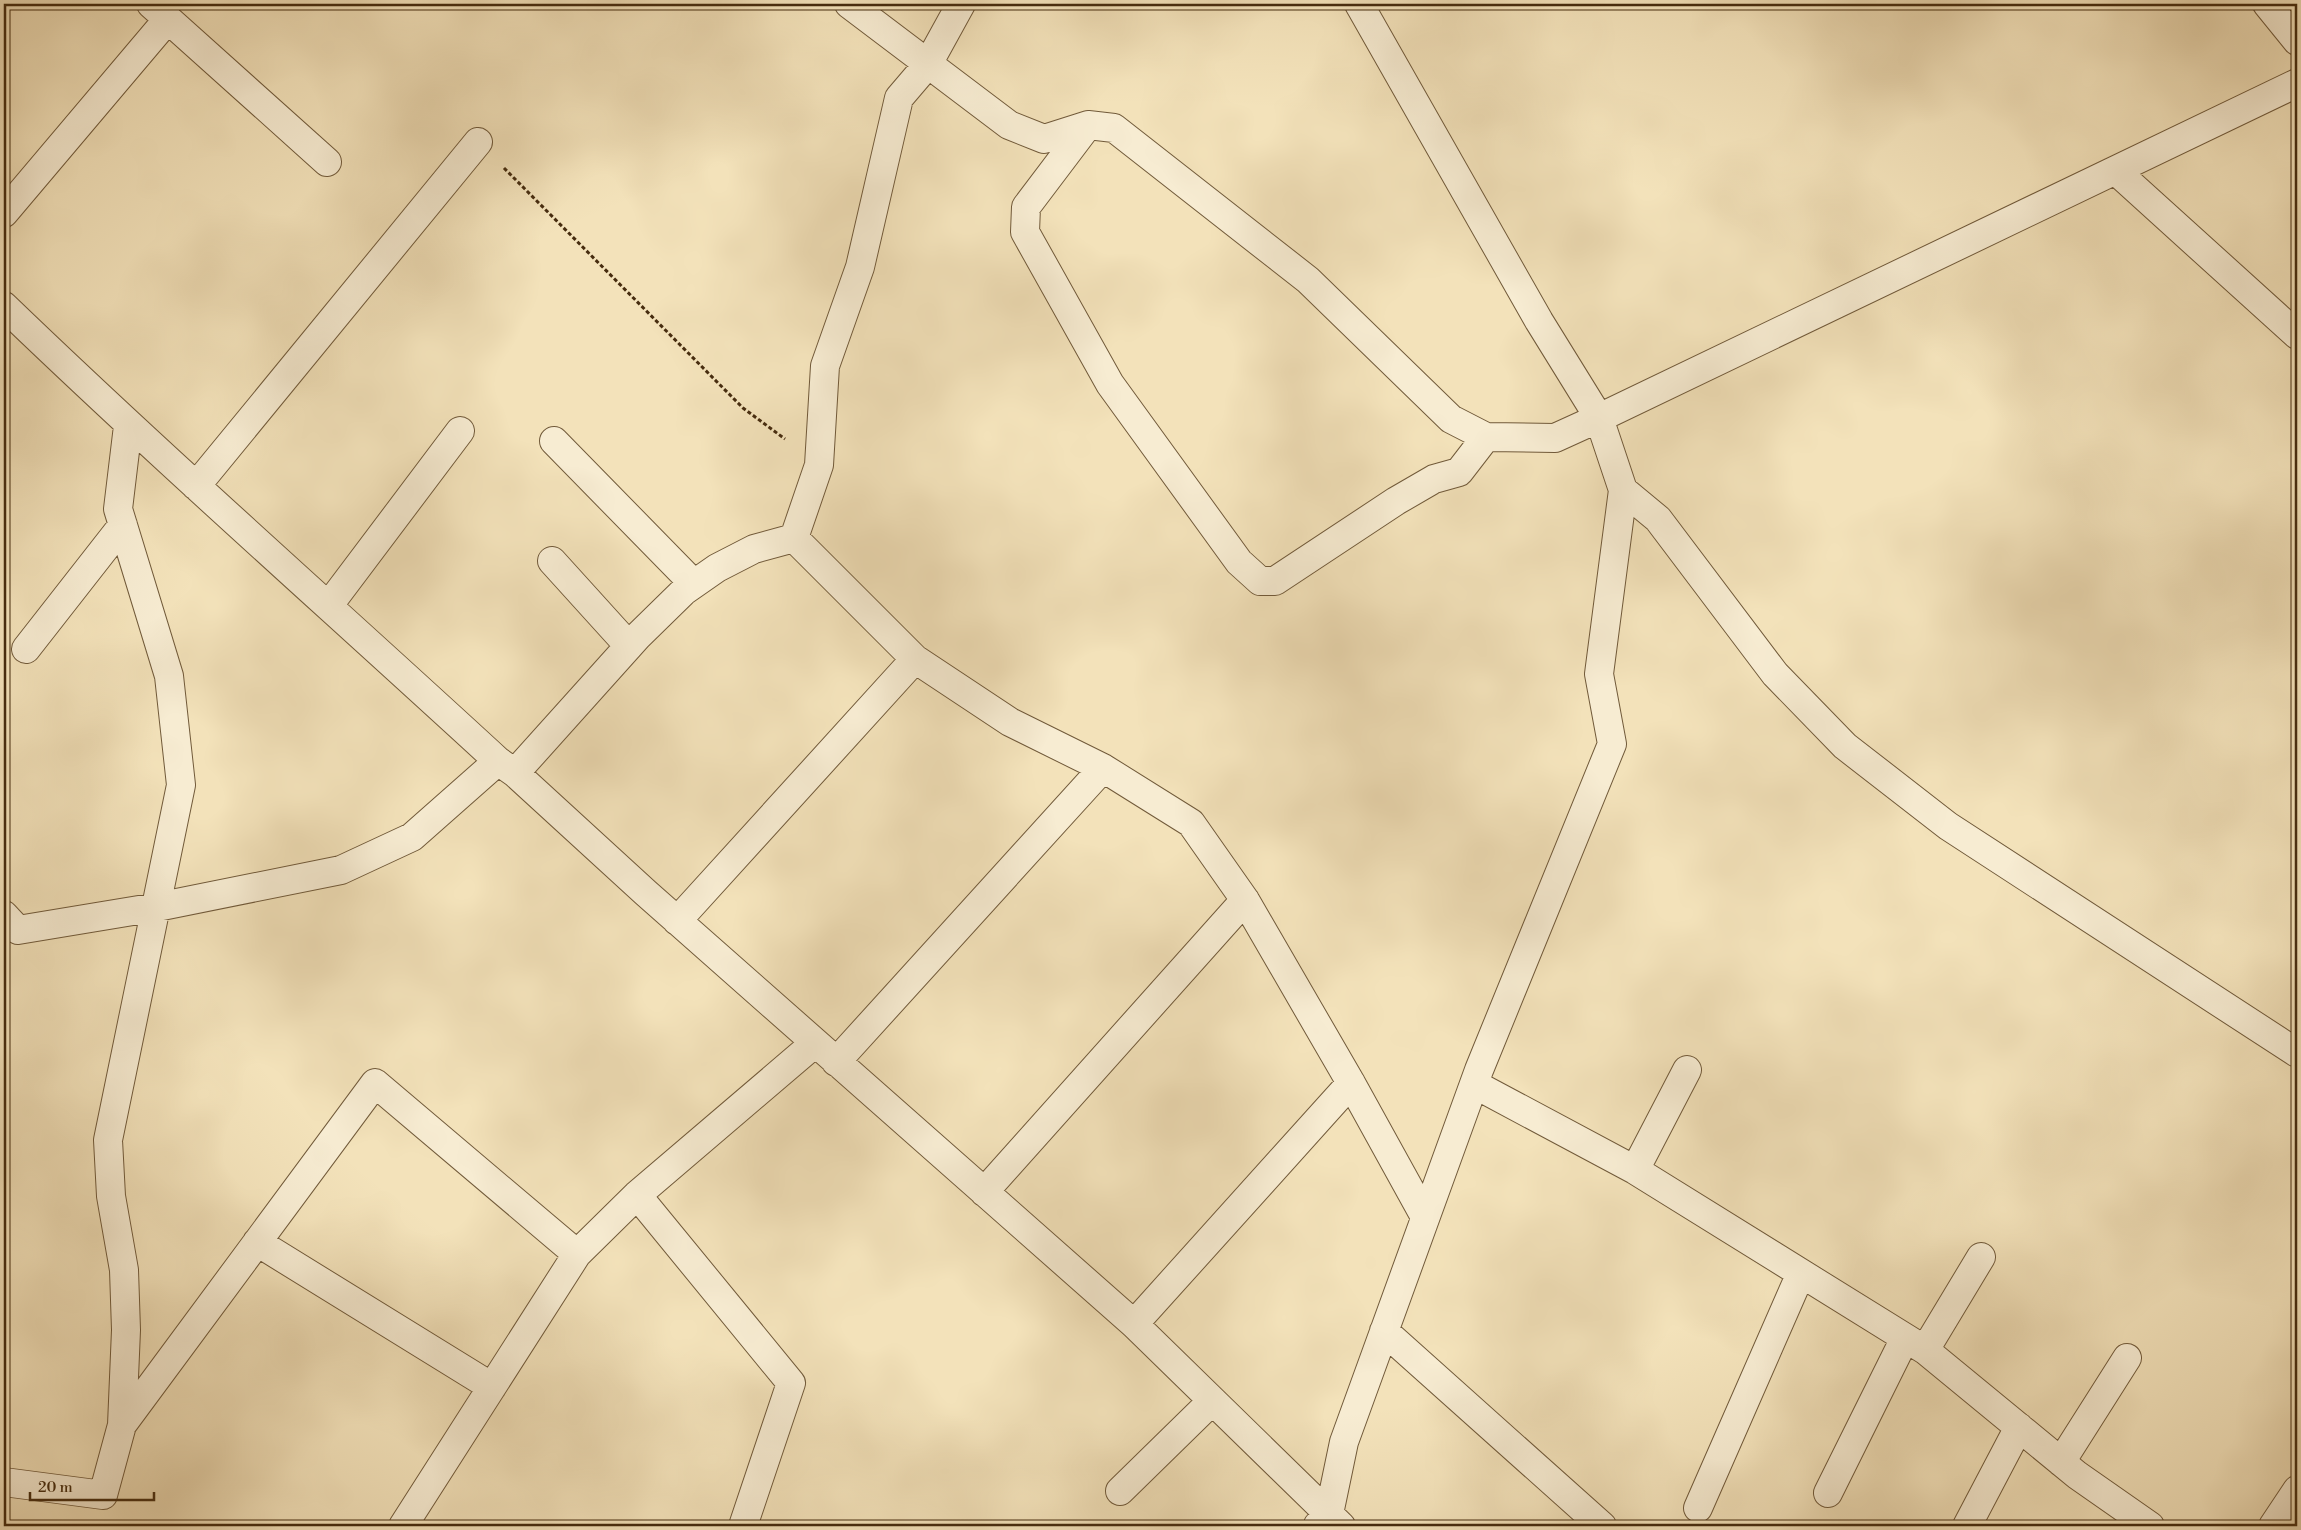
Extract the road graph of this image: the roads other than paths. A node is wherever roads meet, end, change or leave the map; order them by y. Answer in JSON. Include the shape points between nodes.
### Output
{"nodes":[{"id":1,"x":848,"y":4,"type":"edge"},
{"id":2,"x":961,"y":4,"type":"edge"},
{"id":3,"x":1359,"y":4,"type":"edge"},
{"id":4,"x":2267,"y":4,"type":"edge"},
{"id":5,"x":159,"y":12,"type":"edge"},
{"id":6,"x":2297,"y":40,"type":"edge"},
{"id":7,"x":928,"y":64,"type":"junction"},
{"id":8,"x":2297,"y":83,"type":"edge"},
{"id":9,"x":1088,"y":125,"type":"junction"},
{"id":10,"x":478,"y":142,"type":"road end"},
{"id":11,"x":327,"y":162,"type":"dead end"},
{"id":12,"x":2116,"y":170,"type":"junction"},
{"id":13,"x":4,"y":213,"type":"edge"},
{"id":14,"x":4,"y":306,"type":"edge"},
{"id":15,"x":2297,"y":335,"type":"edge"},
{"id":16,"x":1600,"y":418,"type":"junction"},
{"id":17,"x":128,"y":426,"type":"junction"},
{"id":18,"x":460,"y":431,"type":"dead end"},
{"id":19,"x":1486,"y":437,"type":"junction"},
{"id":20,"x":554,"y":441,"type":"dead end"},
{"id":21,"x":196,"y":486,"type":"junction"},
{"id":22,"x":1623,"y":490,"type":"junction"},
{"id":23,"x":123,"y":525,"type":"junction"},
{"id":24,"x":794,"y":538,"type":"junction"},
{"id":25,"x":552,"y":561,"type":"dead end"},
{"id":26,"x":694,"y":584,"type":"junction"},
{"id":27,"x":330,"y":605,"type":"junction"},
{"id":28,"x":629,"y":646,"type":"junction"},
{"id":29,"x":26,"y":649,"type":"dead end"},
{"id":30,"x":915,"y":659,"type":"junction"},
{"id":31,"x":507,"y":767,"type":"junction"},
{"id":32,"x":1102,"y":768,"type":"junction"},
{"id":33,"x":1245,"y":900,"type":"junction"},
{"id":34,"x":157,"y":906,"type":"junction"},
{"id":35,"x":4,"y":915,"type":"edge"},
{"id":36,"x":677,"y":921,"type":"junction"},
{"id":37,"x":815,"y":1043,"type":"junction"},
{"id":38,"x":2297,"y":1054,"type":"edge"},
{"id":39,"x":836,"y":1062,"type":"junction"},
{"id":40,"x":1687,"y":1070,"type":"dead end"},
{"id":41,"x":1352,"y":1083,"type":"junction"},
{"id":42,"x":1474,"y":1084,"type":"junction"},
{"id":43,"x":1635,"y":1170,"type":"junction"},
{"id":44,"x":984,"y":1192,"type":"junction"},
{"id":45,"x":637,"y":1196,"type":"junction"},
{"id":46,"x":1425,"y":1217,"type":"junction"},
{"id":47,"x":257,"y":1242,"type":"junction"},
{"id":48,"x":577,"y":1254,"type":"junction"},
{"id":49,"x":1981,"y":1257,"type":"dead end"},
{"id":50,"x":1801,"y":1273,"type":"junction"},
{"id":51,"x":1134,"y":1324,"type":"junction"},
{"id":52,"x":1384,"y":1331,"type":"junction"},
{"id":53,"x":1915,"y":1344,"type":"junction"},
{"id":54,"x":2127,"y":1358,"type":"dead end"},
{"id":55,"x":492,"y":1387,"type":"junction"},
{"id":56,"x":1212,"y":1402,"type":"junction"},
{"id":57,"x":122,"y":1425,"type":"junction"},
{"id":58,"x":2019,"y":1427,"type":"junction"},
{"id":59,"x":2061,"y":1462,"type":"junction"},
{"id":60,"x":4,"y":1482,"type":"edge"},
{"id":61,"x":2297,"y":1490,"type":"edge"},
{"id":62,"x":1120,"y":1491,"type":"dead end"},
{"id":63,"x":1828,"y":1493,"type":"dead end"},
{"id":64,"x":1698,"y":1508,"type":"dead end"},
{"id":65,"x":1329,"y":1522,"type":"edge"},
{"id":66,"x":403,"y":1526,"type":"edge"},
{"id":67,"x":743,"y":1526,"type":"edge"},
{"id":68,"x":1602,"y":1526,"type":"edge"},
{"id":69,"x":1967,"y":1526,"type":"edge"},
{"id":70,"x":2148,"y":1526,"type":"edge"},
{"id":71,"x":2273,"y":1526,"type":"edge"}],
"edges":[{"from":1,"to":7,"type":"street"},
{"from":2,"to":7,"type":"street"},
{"from":3,"to":16,"type":"street","via":[[1539,321]]},
{"from":4,"to":6,"type":"street"},
{"from":5,"to":11,"type":"street"},
{"from":5,"to":13,"type":"street"},
{"from":7,"to":9,"type":"street","via":[[1009,125],[1044,139]]},
{"from":7,"to":24,"type":"street","via":[[899,98],[860,266],[825,366],[819,465]]},
{"from":8,"to":12,"type":"street"},
{"from":9,"to":19,"type":"street","via":[[1114,128],[1122,134],[1308,280],[1451,419]]},
{"from":9,"to":19,"type":"street","via":[[1026,207],[1026,232],[1110,384],[1239,562],[1260,581],[1275,581],[1396,501],[1434,479],[1459,472]]},
{"from":10,"to":21,"type":"street"},
{"from":12,"to":15,"type":"street"},
{"from":12,"to":16,"type":"street"},
{"from":14,"to":17,"type":"street"},
{"from":16,"to":19,"type":"street","via":[[1555,438]]},
{"from":16,"to":22,"type":"street"},
{"from":17,"to":21,"type":"street"},
{"from":17,"to":23,"type":"street","via":[[118,509]]},
{"from":18,"to":27,"type":"street"},
{"from":20,"to":26,"type":"street"},
{"from":21,"to":27,"type":"street"},
{"from":22,"to":38,"type":"street","via":[[1658,519],[1776,674],[1844,746],[1948,826]]},
{"from":22,"to":42,"type":"street","via":[[1599,674],[1612,744]]},
{"from":23,"to":29,"type":"street"},
{"from":23,"to":34,"type":"street","via":[[169,676],[181,785]]},
{"from":24,"to":26,"type":"street","via":[[754,549]]},
{"from":24,"to":30,"type":"street"},
{"from":25,"to":28,"type":"street"},
{"from":26,"to":28,"type":"street"},
{"from":27,"to":31,"type":"street"},
{"from":28,"to":31,"type":"street"},
{"from":30,"to":32,"type":"street","via":[[1010,722]]},
{"from":30,"to":36,"type":"street"},
{"from":31,"to":34,"type":"street","via":[[412,837],[341,870]]},
{"from":31,"to":36,"type":"street"},
{"from":32,"to":33,"type":"street","via":[[1191,823]]},
{"from":32,"to":39,"type":"street"},
{"from":33,"to":41,"type":"street"},
{"from":33,"to":44,"type":"street"},
{"from":34,"to":35,"type":"street","via":[[18,930]]},
{"from":34,"to":57,"type":"street","via":[[108,1140],[111,1196],[124,1270],[126,1330]]},
{"from":36,"to":37,"type":"street"},
{"from":37,"to":39,"type":"street"},
{"from":37,"to":45,"type":"street"},
{"from":39,"to":44,"type":"street"},
{"from":40,"to":43,"type":"street"},
{"from":41,"to":46,"type":"street"},
{"from":41,"to":51,"type":"street"},
{"from":42,"to":43,"type":"street"},
{"from":42,"to":46,"type":"street"},
{"from":43,"to":50,"type":"street"},
{"from":44,"to":51,"type":"street"},
{"from":45,"to":48,"type":"street"},
{"from":45,"to":67,"type":"street","via":[[791,1383]]},
{"from":46,"to":52,"type":"street"},
{"from":47,"to":48,"type":"street","via":[[375,1083]]},
{"from":47,"to":55,"type":"street"},
{"from":47,"to":57,"type":"street"},
{"from":48,"to":55,"type":"street"},
{"from":49,"to":53,"type":"street"},
{"from":50,"to":53,"type":"street"},
{"from":50,"to":64,"type":"street"},
{"from":51,"to":56,"type":"street"},
{"from":52,"to":65,"type":"street","via":[[1344,1442]]},
{"from":52,"to":68,"type":"street"},
{"from":53,"to":58,"type":"street"},
{"from":53,"to":63,"type":"street"},
{"from":54,"to":59,"type":"street"},
{"from":55,"to":66,"type":"street"},
{"from":56,"to":62,"type":"street"},
{"from":56,"to":65,"type":"street"},
{"from":57,"to":60,"type":"street","via":[[103,1495]]},
{"from":58,"to":59,"type":"street"},
{"from":58,"to":69,"type":"street"},
{"from":59,"to":70,"type":"street"},
{"from":61,"to":71,"type":"street"}]}
